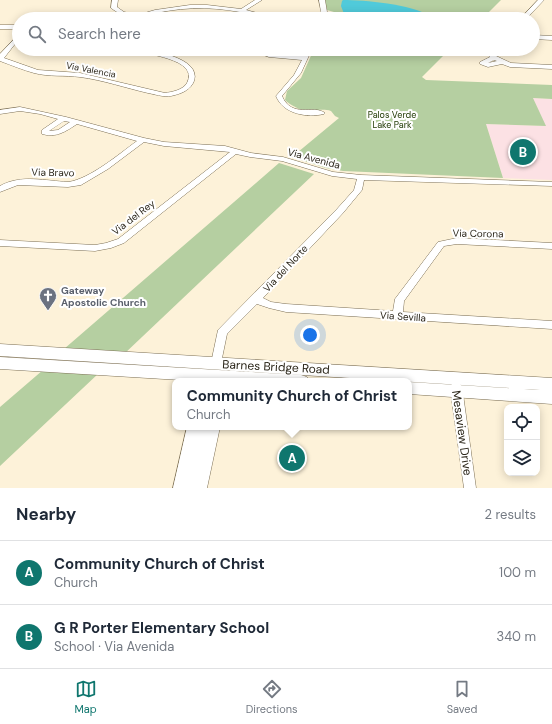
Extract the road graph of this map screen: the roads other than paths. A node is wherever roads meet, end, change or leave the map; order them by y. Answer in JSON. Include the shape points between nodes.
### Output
{"nodes":[{"id":1,"x":115,"y":0,"type":"edge"},
{"id":2,"x":259,"y":0,"type":"edge"},
{"id":3,"x":322,"y":0,"type":"edge"},
{"id":4,"x":540,"y":0,"type":"edge"},
{"id":5,"x":243,"y":9,"type":"junction"},
{"id":6,"x":125,"y":12,"type":"edge"},
{"id":7,"x":147,"y":12,"type":"edge"},
{"id":8,"x":253,"y":12,"type":"edge"},
{"id":9,"x":324,"y":12,"type":"edge"},
{"id":10,"x":529,"y":12,"type":"edge"},
{"id":11,"x":0,"y":27,"type":"edge"},
{"id":12,"x":12,"y":27,"type":"edge"},
{"id":13,"x":540,"y":37,"type":"edge"},
{"id":14,"x":552,"y":38,"type":"edge"},
{"id":15,"x":12,"y":44,"type":"edge"},
{"id":16,"x":166,"y":56,"type":"edge"},
{"id":17,"x":281,"y":56,"type":"edge"},
{"id":18,"x":305,"y":58,"type":"joint"},
{"id":19,"x":494,"y":58,"type":"joint"},
{"id":20,"x":502,"y":62,"type":"junction"},
{"id":21,"x":552,"y":67,"type":"edge"},
{"id":22,"x":0,"y":112,"type":"edge"},
{"id":23,"x":322,"y":113,"type":"dead end"},
{"id":24,"x":64,"y":118,"type":"junction"},
{"id":25,"x":75,"y":122,"type":"junction"},
{"id":26,"x":143,"y":140,"type":"junction"},
{"id":27,"x":235,"y":151,"type":"junction"},
{"id":28,"x":361,"y":177,"type":"junction"},
{"id":29,"x":552,"y":184,"type":"edge"},
{"id":30,"x":0,"y":190,"type":"edge"},
{"id":31,"x":0,"y":243,"type":"edge"},
{"id":32,"x":552,"y":246,"type":"edge"},
{"id":33,"x":256,"y":299,"type":"junction"},
{"id":34,"x":398,"y":316,"type":"junction"},
{"id":35,"x":552,"y":325,"type":"edge"},
{"id":36,"x":0,"y":350,"type":"edge"},
{"id":37,"x":0,"y":362,"type":"edge"},
{"id":38,"x":214,"y":375,"type":"edge"},
{"id":39,"x":258,"y":378,"type":"edge"},
{"id":40,"x":295,"y":378,"type":"edge"},
{"id":41,"x":412,"y":382,"type":"edge"},
{"id":42,"x":456,"y":384,"type":"junction"},
{"id":43,"x":552,"y":384,"type":"edge"},
{"id":44,"x":412,"y":388,"type":"edge"},
{"id":45,"x":552,"y":397,"type":"edge"},
{"id":46,"x":195,"y":430,"type":"edge"},
{"id":47,"x":210,"y":430,"type":"edge"},
{"id":48,"x":182,"y":488,"type":"edge"},
{"id":49,"x":198,"y":488,"type":"edge"},
{"id":50,"x":470,"y":488,"type":"edge"}],
"edges":[{"from":1,"to":6,"type":"street","via":[[114,8]]},
{"from":2,"to":5,"type":"street"},
{"from":3,"to":9,"type":"street"},
{"from":4,"to":10,"type":"street"},
{"from":5,"to":7,"type":"street","via":[[207,3],[185,3],[161,6]]},
{"from":5,"to":8,"type":"street"},
{"from":11,"to":12,"type":"street"},
{"from":13,"to":14,"type":"street"},
{"from":15,"to":16,"type":"street","name":"Via Valencia","via":[[1,59],[37,72],[80,75],[157,94],[184,91],[191,80],[190,72],[178,61]]},
{"from":17,"to":18,"type":"street"},
{"from":18,"to":23,"type":"street","via":[[295,78],[282,89],[280,100],[293,110]]},
{"from":19,"to":20,"type":"street"},
{"from":19,"to":20,"type":"street","via":[[484,61],[483,64]]},
{"from":20,"to":21,"type":"street","via":[[516,66]]},
{"from":22,"to":24,"type":"street","name":"Via Avenida","via":[[26,110]]},
{"from":24,"to":25,"type":"street","name":"Via Avenida"},
{"from":24,"to":25,"type":"street","via":[[45,132],[59,132]]},
{"from":25,"to":26,"type":"street","name":"Via Avenida"},
{"from":26,"to":27,"type":"street","name":"Via Avenida"},
{"from":26,"to":30,"type":"street","name":"Via Bravo","via":[[105,168],[79,182],[20,182],[11,183]]},
{"from":27,"to":28,"type":"street","name":"Via Avenida","via":[[283,159],[332,174]]},
{"from":27,"to":31,"type":"street","name":"Via del Rey","via":[[121,241],[95,248]]},
{"from":28,"to":29,"type":"street","name":"Via Avenida"},
{"from":28,"to":33,"type":"street","name":"Via del Norte","via":[[358,190]]},
{"from":32,"to":34,"type":"street","name":"Via Corona","via":[[457,241],[441,244],[399,301]]},
{"from":33,"to":34,"type":"street","name":"Via Sevilla","via":[[269,305],[286,308]]},
{"from":33,"to":38,"type":"street","name":"Via del Norte","via":[[222,333]]},
{"from":34,"to":35,"type":"street","name":"Via Sevilla"},
{"from":36,"to":38,"type":"main road","name":"Barnes Bridge Road"},
{"from":37,"to":38,"type":"main road","name":"Barnes Bridge Road"},
{"from":38,"to":39,"type":"main road","name":"Barnes Bridge Road"},
{"from":38,"to":40,"type":"main road","name":"Barnes Bridge Road"},
{"from":41,"to":42,"type":"main road","name":"Barnes Bridge Road"},
{"from":42,"to":43,"type":"main road","name":"Barnes Bridge Road"},
{"from":42,"to":44,"type":"main road","name":"Barnes Bridge Road"},
{"from":42,"to":45,"type":"main road","name":"Barnes Bridge Road"},
{"from":42,"to":50,"type":"street","name":"Mesaview Drive"},
{"from":46,"to":48,"type":"main road"},
{"from":47,"to":49,"type":"main road"}]}
